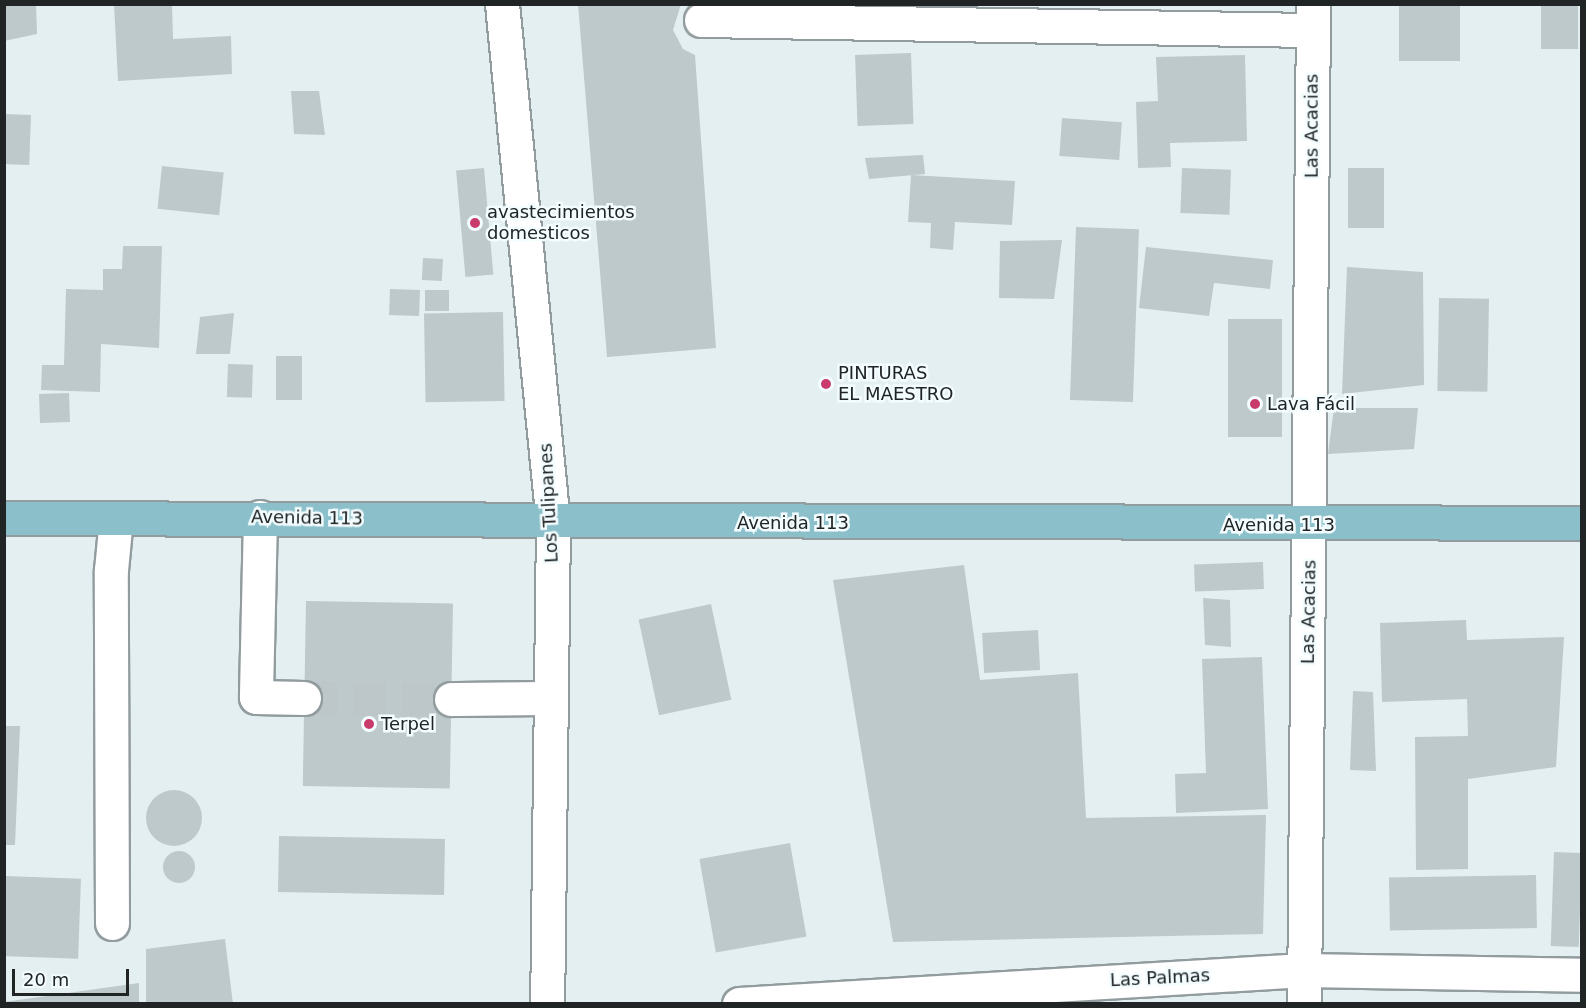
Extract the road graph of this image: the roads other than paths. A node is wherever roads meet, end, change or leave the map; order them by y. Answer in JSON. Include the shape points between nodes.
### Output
{"nodes":[{"id":1,"x":502,"y":4,"type":"edge"},
{"id":2,"x":1313,"y":17,"type":"edge"},
{"id":3,"x":701,"y":20,"type":"dead end"},
{"id":4,"x":260,"y":517,"type":"junction"},
{"id":5,"x":4,"y":518,"type":"edge"},
{"id":6,"x":116,"y":518,"type":"junction"},
{"id":7,"x":554,"y":523,"type":"junction"},
{"id":8,"x":1581,"y":523,"type":"edge"},
{"id":9,"x":1310,"y":525,"type":"junction"},
{"id":10,"x":304,"y":698,"type":"tunnel mouth"},
{"id":11,"x":550,"y":698,"type":"junction"},
{"id":12,"x":451,"y":699,"type":"tunnel mouth"},
{"id":13,"x":112,"y":923,"type":"dead end"},
{"id":14,"x":1304,"y":970,"type":"junction"},
{"id":15,"x":1581,"y":975,"type":"edge"},
{"id":16,"x":547,"y":1004,"type":"edge"},
{"id":17,"x":739,"y":1004,"type":"edge"},
{"id":18,"x":1304,"y":1004,"type":"edge"}],
"edges":[{"from":1,"to":7,"type":"street","name":"Los Tulipanes"},
{"from":2,"to":3,"type":"street"},
{"from":2,"to":9,"type":"street","name":"Las Acacias"},
{"from":4,"to":6,"type":"main road","name":"Avenida 113"},
{"from":4,"to":7,"type":"main road","name":"Avenida 113"},
{"from":4,"to":10,"type":"street","via":[[256,697]]},
{"from":5,"to":6,"type":"main road","name":"Avenida 113"},
{"from":6,"to":13,"type":"street","via":[[111,570]]},
{"from":7,"to":9,"type":"main road","name":"Avenida 113"},
{"from":7,"to":11,"type":"street","name":"Los Tulipanes"},
{"from":8,"to":9,"type":"main road","name":"Avenida 113"},
{"from":9,"to":14,"type":"street","name":"Las Acacias"},
{"from":11,"to":12,"type":"street"},
{"from":11,"to":16,"type":"street","name":"Los Tulipanes"},
{"from":14,"to":15,"type":"street","name":"Las Palmas"},
{"from":14,"to":17,"type":"street","name":"Las Palmas"},
{"from":14,"to":18,"type":"street","name":"Las Acacias"}]}
